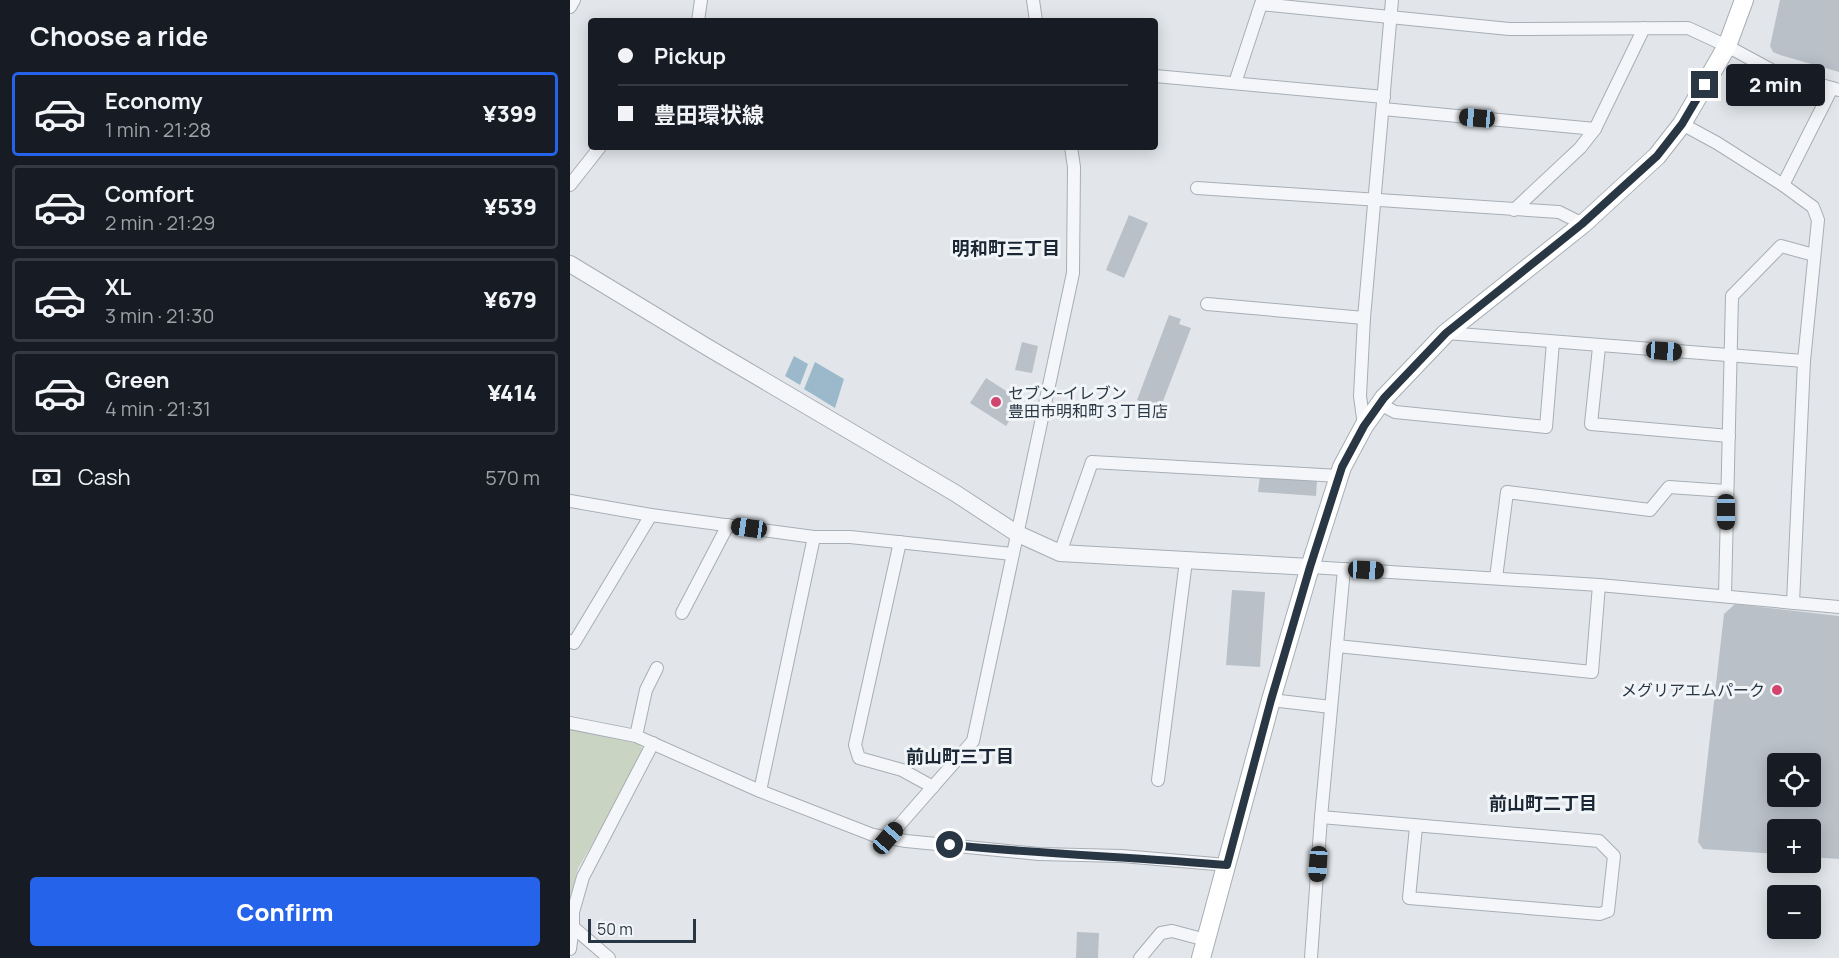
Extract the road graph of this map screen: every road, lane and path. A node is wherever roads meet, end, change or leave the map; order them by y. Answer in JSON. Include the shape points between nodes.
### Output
{"nodes":[{"id":1,"x":574,"y":0,"type":"edge"},
{"id":2,"x":701,"y":0,"type":"edge"},
{"id":3,"x":1033,"y":0,"type":"edge"},
{"id":4,"x":1392,"y":0,"type":"edge"},
{"id":5,"x":1744,"y":0,"type":"edge"},
{"id":6,"x":570,"y":7,"type":"edge"},
{"id":7,"x":698,"y":18,"type":"edge"},
{"id":8,"x":1035,"y":18,"type":"edge"},
{"id":9,"x":1391,"y":18,"type":"junction"},
{"id":10,"x":1644,"y":28,"type":"junction"},
{"id":11,"x":1727,"y":46,"type":"junction"},
{"id":12,"x":1158,"y":76,"type":"edge"},
{"id":13,"x":1235,"y":83,"type":"junction"},
{"id":14,"x":1835,"y":89,"type":"edge"},
{"id":15,"x":1384,"y":103,"type":"junction"},
{"id":16,"x":1682,"y":124,"type":"junction"},
{"id":17,"x":1595,"y":129,"type":"junction"},
{"id":18,"x":598,"y":150,"type":"edge"},
{"id":19,"x":1071,"y":150,"type":"edge"},
{"id":20,"x":570,"y":185,"type":"edge"},
{"id":21,"x":1783,"y":185,"type":"junction"},
{"id":22,"x":1197,"y":188,"type":"dead end"},
{"id":23,"x":1374,"y":201,"type":"junction"},
{"id":24,"x":1514,"y":210,"type":"junction"},
{"id":25,"x":1582,"y":224,"type":"junction"},
{"id":26,"x":1814,"y":255,"type":"junction"},
{"id":27,"x":570,"y":264,"type":"edge"},
{"id":28,"x":1207,"y":304,"type":"dead end"},
{"id":29,"x":1364,"y":318,"type":"junction"},
{"id":30,"x":1446,"y":333,"type":"junction"},
{"id":31,"x":1553,"y":342,"type":"junction"},
{"id":32,"x":1599,"y":347,"type":"junction"},
{"id":33,"x":1730,"y":355,"type":"junction"},
{"id":34,"x":1804,"y":361,"type":"junction"},
{"id":35,"x":1380,"y":404,"type":"junction"},
{"id":36,"x":1364,"y":426,"type":"junction"},
{"id":37,"x":1729,"y":436,"type":"junction"},
{"id":38,"x":1339,"y":476,"type":"junction"},
{"id":39,"x":1727,"y":491,"type":"junction"},
{"id":40,"x":570,"y":501,"type":"edge"},
{"id":41,"x":651,"y":515,"type":"junction"},
{"id":42,"x":728,"y":525,"type":"junction"},
{"id":43,"x":1016,"y":533,"type":"junction"},
{"id":44,"x":814,"y":537,"type":"junction"},
{"id":45,"x":900,"y":542,"type":"junction"},
{"id":46,"x":1060,"y":553,"type":"junction"},
{"id":47,"x":1012,"y":554,"type":"junction"},
{"id":48,"x":1186,"y":561,"type":"junction"},
{"id":49,"x":1310,"y":567,"type":"junction"},
{"id":50,"x":1344,"y":569,"type":"junction"},
{"id":51,"x":1496,"y":578,"type":"junction"},
{"id":52,"x":1599,"y":585,"type":"junction"},
{"id":53,"x":1725,"y":596,"type":"junction"},
{"id":54,"x":1793,"y":603,"type":"junction"},
{"id":55,"x":1839,"y":607,"type":"edge"},
{"id":56,"x":682,"y":613,"type":"dead end"},
{"id":57,"x":571,"y":645,"type":"edge"},
{"id":58,"x":1337,"y":646,"type":"junction"},
{"id":59,"x":657,"y":668,"type":"dead end"},
{"id":60,"x":1271,"y":700,"type":"junction"},
{"id":61,"x":1331,"y":707,"type":"junction"},
{"id":62,"x":570,"y":723,"type":"edge"},
{"id":63,"x":636,"y":736,"type":"junction"},
{"id":64,"x":653,"y":743,"type":"junction"},
{"id":65,"x":1158,"y":780,"type":"dead end"},
{"id":66,"x":933,"y":787,"type":"junction"},
{"id":67,"x":760,"y":791,"type":"junction"},
{"id":68,"x":1321,"y":817,"type":"junction"},
{"id":69,"x":1416,"y":827,"type":"junction"},
{"id":70,"x":888,"y":838,"type":"junction"},
{"id":71,"x":1227,"y":865,"type":"junction"},
{"id":72,"x":573,"y":927,"type":"junction"},
{"id":73,"x":1206,"y":940,"type":"junction"},
{"id":74,"x":570,"y":949,"type":"edge"},
{"id":75,"x":609,"y":958,"type":"edge"},
{"id":76,"x":1140,"y":958,"type":"edge"},
{"id":77,"x":1201,"y":958,"type":"edge"},
{"id":78,"x":1311,"y":958,"type":"edge"}],
"edges":[{"from":1,"to":6,"type":"street"},
{"from":2,"to":7,"type":"street"},
{"from":3,"to":8,"type":"street"},
{"from":4,"to":9,"type":"street"},
{"from":5,"to":11,"type":"main road"},
{"from":9,"to":10,"type":"street","via":[[1509,29]]},
{"from":9,"to":13,"type":"street","via":[[1261,4]]},
{"from":9,"to":15,"type":"street"},
{"from":10,"to":11,"type":"street","via":[[1688,28]]},
{"from":10,"to":17,"type":"street"},
{"from":11,"to":14,"type":"street","via":[[1775,72]]},
{"from":11,"to":16,"type":"main road"},
{"from":12,"to":13,"type":"street"},
{"from":13,"to":15,"type":"street"},
{"from":14,"to":21,"type":"street"},
{"from":15,"to":17,"type":"street"},
{"from":15,"to":23,"type":"street"},
{"from":16,"to":21,"type":"street"},
{"from":16,"to":25,"type":"main road","via":[[1657,156]]},
{"from":17,"to":24,"type":"street"},
{"from":18,"to":20,"type":"street"},
{"from":19,"to":43,"type":"street","via":[[1073,273]]},
{"from":21,"to":26,"type":"street","via":[[1813,207],[1818,220]]},
{"from":22,"to":23,"type":"street"},
{"from":23,"to":24,"type":"street"},
{"from":23,"to":29,"type":"street"},
{"from":24,"to":25,"type":"street","via":[[1559,212]]},
{"from":25,"to":30,"type":"main road"},
{"from":26,"to":33,"type":"street","via":[[1781,246],[1732,296]]},
{"from":26,"to":34,"type":"street"},
{"from":27,"to":43,"type":"street"},
{"from":28,"to":29,"type":"street"},
{"from":29,"to":36,"type":"street","via":[[1360,396]]},
{"from":30,"to":31,"type":"street"},
{"from":30,"to":35,"type":"main road"},
{"from":31,"to":32,"type":"street"},
{"from":31,"to":35,"type":"street","via":[[1546,427],[1395,412]]},
{"from":32,"to":33,"type":"street"},
{"from":32,"to":37,"type":"street","via":[[1591,424]]},
{"from":33,"to":34,"type":"street"},
{"from":33,"to":37,"type":"street"},
{"from":34,"to":54,"type":"street"},
{"from":35,"to":36,"type":"main road"},
{"from":36,"to":38,"type":"main road"},
{"from":37,"to":39,"type":"street"},
{"from":38,"to":46,"type":"street","via":[[1092,462]]},
{"from":38,"to":49,"type":"main road"},
{"from":39,"to":51,"type":"street","via":[[1669,487],[1650,510],[1507,492]]},
{"from":39,"to":53,"type":"street"},
{"from":40,"to":41,"type":"street"},
{"from":41,"to":42,"type":"street"},
{"from":41,"to":57,"type":"street"},
{"from":42,"to":44,"type":"street"},
{"from":42,"to":56,"type":"street"},
{"from":43,"to":46,"type":"street"},
{"from":43,"to":47,"type":"street"},
{"from":44,"to":45,"type":"street"},
{"from":44,"to":67,"type":"street"},
{"from":45,"to":47,"type":"street"},
{"from":45,"to":66,"type":"street","via":[[855,745],[859,758],[903,770]]},
{"from":46,"to":48,"type":"street"},
{"from":47,"to":66,"type":"street","via":[[973,741]]},
{"from":48,"to":49,"type":"street"},
{"from":48,"to":65,"type":"street"},
{"from":49,"to":50,"type":"street"},
{"from":49,"to":60,"type":"main road"},
{"from":50,"to":51,"type":"street"},
{"from":50,"to":58,"type":"street"},
{"from":51,"to":52,"type":"street"},
{"from":52,"to":53,"type":"street"},
{"from":52,"to":58,"type":"street","via":[[1592,672]]},
{"from":53,"to":54,"type":"street"},
{"from":54,"to":55,"type":"street"},
{"from":58,"to":61,"type":"street"},
{"from":59,"to":63,"type":"street","via":[[646,690]]},
{"from":60,"to":61,"type":"street"},
{"from":60,"to":71,"type":"main road"},
{"from":61,"to":68,"type":"street"},
{"from":62,"to":63,"type":"street"},
{"from":63,"to":64,"type":"street"},
{"from":64,"to":67,"type":"street"},
{"from":64,"to":72,"type":"street","via":[[583,877]]},
{"from":66,"to":70,"type":"street"},
{"from":67,"to":70,"type":"street"},
{"from":68,"to":69,"type":"street"},
{"from":68,"to":78,"type":"street"},
{"from":69,"to":69,"type":"street","via":[[1599,841],[1614,856],[1608,911],[1600,914],[1409,898]]},
{"from":70,"to":71,"type":"street","via":[[1039,854]]},
{"from":71,"to":73,"type":"main road"},
{"from":72,"to":74,"type":"street"},
{"from":72,"to":75,"type":"street"},
{"from":73,"to":76,"type":"street","via":[[1172,931],[1161,933]]},
{"from":73,"to":77,"type":"main road"}]}
